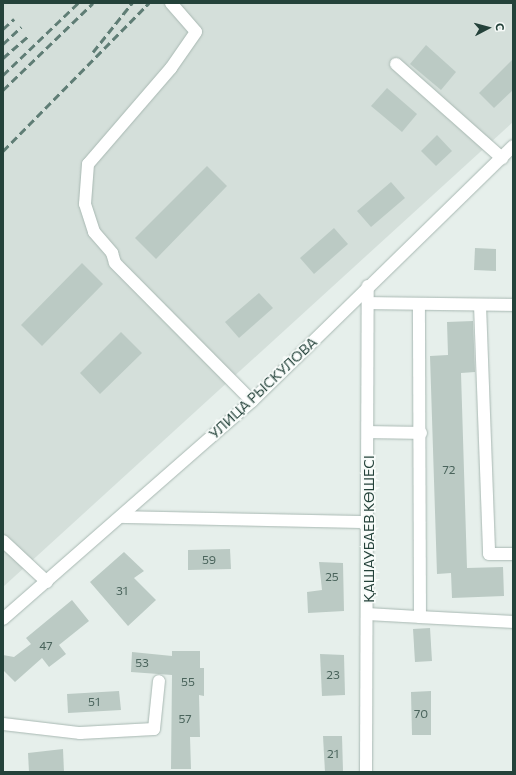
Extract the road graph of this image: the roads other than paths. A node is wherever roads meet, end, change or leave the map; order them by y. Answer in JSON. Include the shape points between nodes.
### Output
{"nodes":[{"id":1,"x":171,"y":3,"type":"edge"},
{"id":2,"x":396,"y":64,"type":"dead end"},
{"id":3,"x":513,"y":146,"type":"edge"},
{"id":4,"x":502,"y":158,"type":"junction"},
{"id":5,"x":368,"y":286,"type":"junction"},
{"id":6,"x":368,"y":303,"type":"junction"},
{"id":7,"x":419,"y":305,"type":"junction"},
{"id":8,"x":480,"y":305,"type":"junction"},
{"id":9,"x":513,"y":305,"type":"edge"},
{"id":10,"x":252,"y":400,"type":"junction"},
{"id":11,"x":370,"y":432,"type":"junction"},
{"id":12,"x":421,"y":433,"type":"junction"},
{"id":13,"x":120,"y":517,"type":"junction"},
{"id":14,"x":367,"y":522,"type":"junction"},
{"id":15,"x":3,"y":541,"type":"edge"},
{"id":16,"x":513,"y":554,"type":"edge"},
{"id":17,"x":47,"y":582,"type":"junction"},
{"id":18,"x":370,"y":614,"type":"junction"},
{"id":19,"x":420,"y":617,"type":"junction"},
{"id":20,"x":3,"y":620,"type":"edge"},
{"id":21,"x":513,"y":622,"type":"edge"},
{"id":22,"x":159,"y":681,"type":"dead end"},
{"id":23,"x":3,"y":724,"type":"edge"},
{"id":24,"x":366,"y":772,"type":"edge"}],
"edges":[{"from":1,"to":10,"type":"street","via":[[196,32],[170,68],[88,164],[85,204],[94,232],[115,263]]},
{"from":2,"to":4,"type":"street"},
{"from":3,"to":4,"type":"street","name":"УЛИЦА РЫСКУЛОВА"},
{"from":4,"to":5,"type":"street","name":"УЛИЦА РЫСКУЛОВА"},
{"from":5,"to":6,"type":"street","name":"ҚАШАУБАЕВ КӨШЕСІ"},
{"from":5,"to":10,"type":"street","name":"УЛИЦА РЫСКУЛОВА"},
{"from":6,"to":7,"type":"street"},
{"from":6,"to":11,"type":"street","name":"ҚАШАУБАЕВ КӨШЕСІ"},
{"from":7,"to":8,"type":"street"},
{"from":7,"to":12,"type":"street"},
{"from":8,"to":9,"type":"street"},
{"from":8,"to":16,"type":"street","via":[[489,554]]},
{"from":10,"to":13,"type":"street","name":"УЛИЦА РЫСКУЛОВА"},
{"from":11,"to":12,"type":"street"},
{"from":11,"to":14,"type":"street","name":"ҚАШАУБАЕВ КӨШЕСІ"},
{"from":12,"to":19,"type":"street"},
{"from":13,"to":14,"type":"street"},
{"from":13,"to":17,"type":"street","name":"УЛИЦА РЫСКУЛОВА"},
{"from":14,"to":18,"type":"street","name":"ҚАШАУБАЕВ КӨШЕСІ"},
{"from":15,"to":17,"type":"street"},
{"from":17,"to":20,"type":"street","name":"УЛИЦА РЫСКУЛОВА"},
{"from":18,"to":19,"type":"street"},
{"from":18,"to":24,"type":"street","name":"ҚАШАУБАЕВ КӨШЕСІ"},
{"from":19,"to":21,"type":"street"},
{"from":22,"to":23,"type":"street","via":[[154,728],[80,733]]}]}
